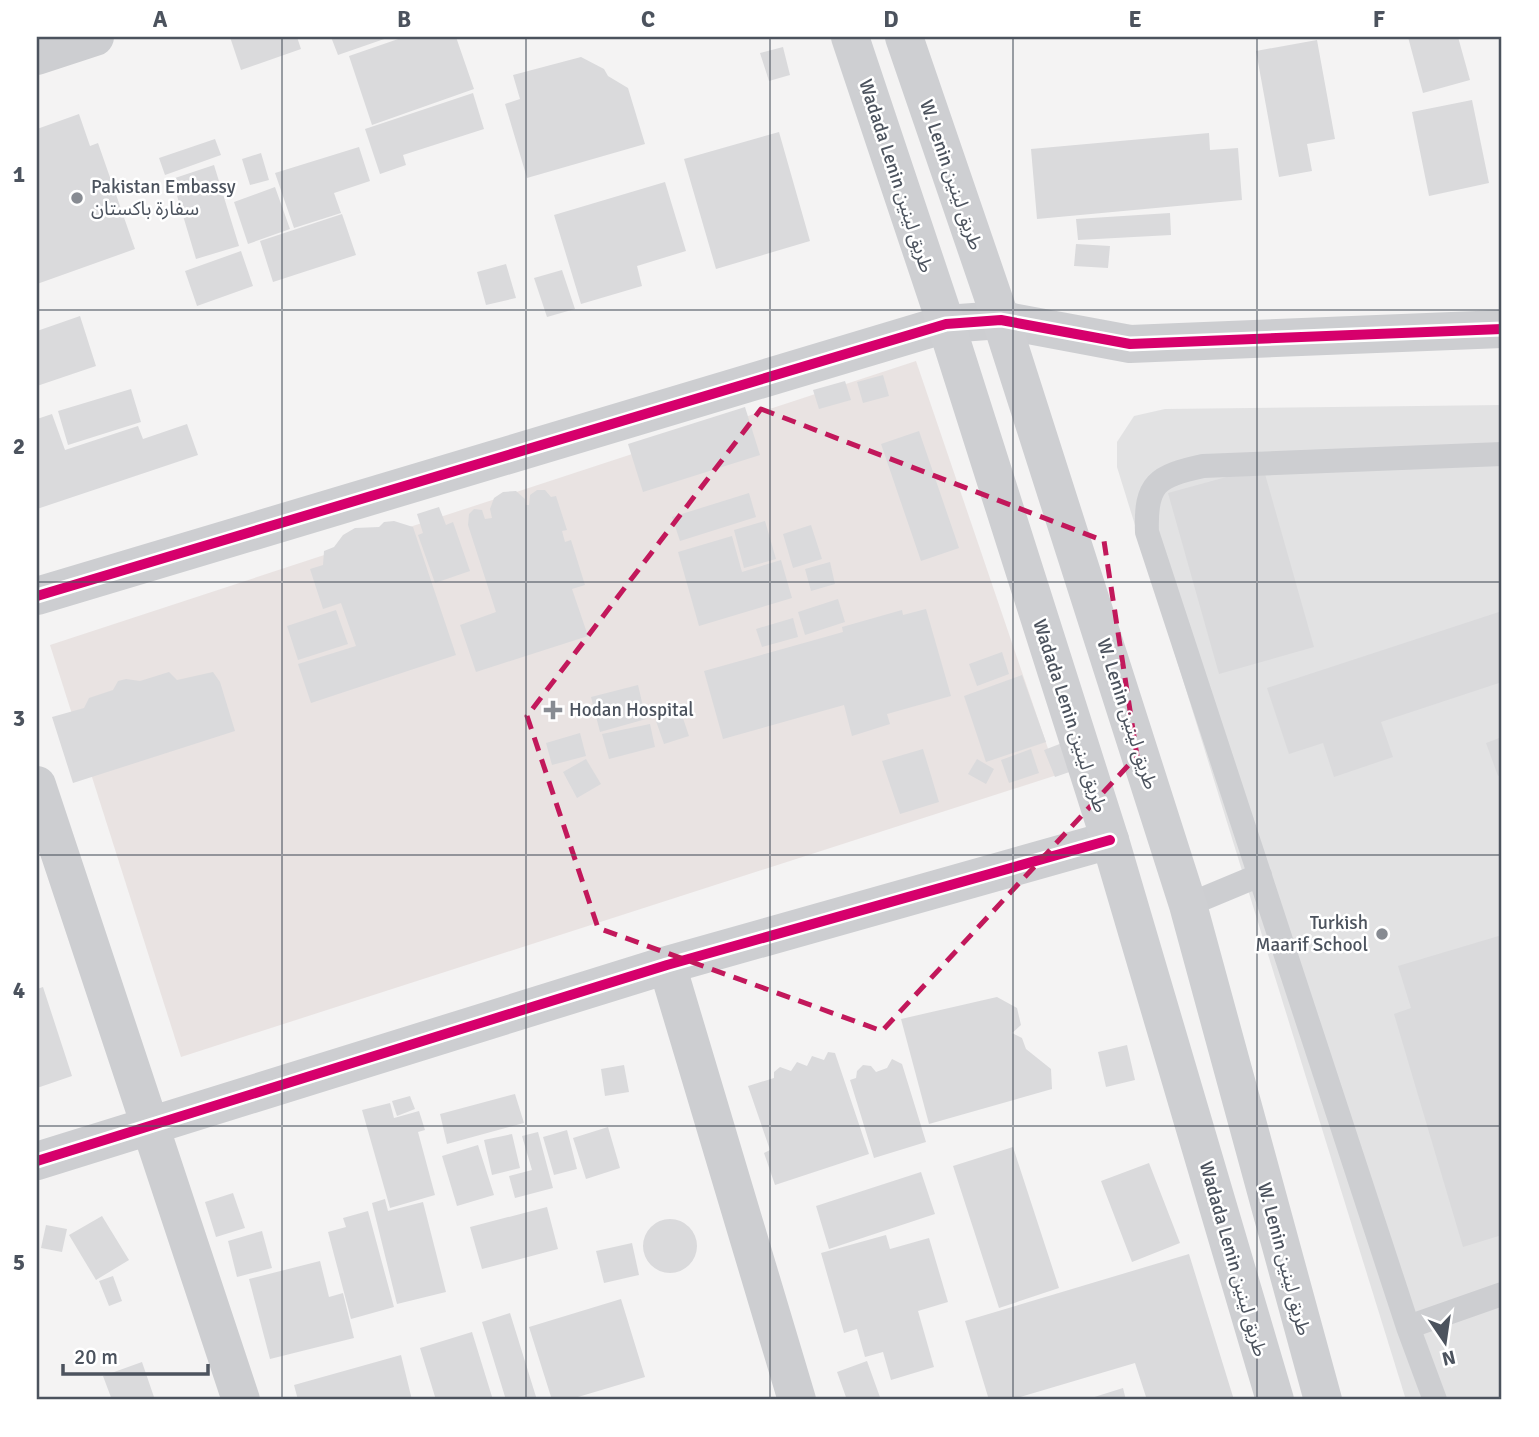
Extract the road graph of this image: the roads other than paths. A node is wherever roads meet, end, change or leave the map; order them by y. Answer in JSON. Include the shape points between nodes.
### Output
{"nodes":[{"id":1,"x":95,"y":37,"type":"edge"},
{"id":2,"x":850,"y":37,"type":"edge"},
{"id":3,"x":904,"y":37,"type":"edge"},
{"id":4,"x":37,"y":56,"type":"edge"},
{"id":5,"x":1001,"y":320,"type":"junction"},
{"id":6,"x":946,"y":324,"type":"junction"},
{"id":7,"x":1502,"y":329,"type":"edge"},
{"id":8,"x":1502,"y":454,"type":"edge"},
{"id":9,"x":37,"y":596,"type":"edge"},
{"id":10,"x":37,"y":785,"type":"edge"},
{"id":11,"x":1110,"y":840,"type":"junction"},
{"id":12,"x":1260,"y":874,"type":"junction"},
{"id":13,"x":1188,"y":905,"type":"junction"},
{"id":14,"x":667,"y":965,"type":"junction"},
{"id":15,"x":149,"y":1127,"type":"junction"},
{"id":16,"x":37,"y":1161,"type":"edge"},
{"id":17,"x":1502,"y":1294,"type":"edge"},
{"id":18,"x":1408,"y":1327,"type":"junction"},
{"id":19,"x":241,"y":1400,"type":"edge"},
{"id":20,"x":797,"y":1400,"type":"edge"},
{"id":21,"x":1275,"y":1400,"type":"edge"},
{"id":22,"x":1323,"y":1400,"type":"edge"},
{"id":23,"x":1436,"y":1400,"type":"edge"}],
"edges":[{"from":1,"to":4,"type":"street"},
{"from":2,"to":6,"type":"main road","name":"Wadada Lenin طريق لينين"},
{"from":3,"to":5,"type":"main road","name":"W. Lenin طريق لينين"},
{"from":5,"to":6,"type":"street"},
{"from":5,"to":7,"type":"street","via":[[1130,344]]},
{"from":5,"to":13,"type":"main road","name":"W. Lenin طريق لينين"},
{"from":6,"to":9,"type":"street"},
{"from":6,"to":11,"type":"main road","name":"Wadada Lenin طريق لينين"},
{"from":8,"to":12,"type":"lane","via":[[1203,466],[1172,472],[1157,484],[1146,503],[1147,532]]},
{"from":10,"to":15,"type":"street"},
{"from":11,"to":14,"type":"street"},
{"from":11,"to":21,"type":"main road","name":"Wadada Lenin طريق لينين"},
{"from":12,"to":13,"type":"lane"},
{"from":12,"to":18,"type":"lane"},
{"from":13,"to":22,"type":"main road","name":"W. Lenin طريق لينين"},
{"from":14,"to":15,"type":"street"},
{"from":14,"to":20,"type":"street"},
{"from":15,"to":16,"type":"street"},
{"from":15,"to":19,"type":"street"},
{"from":17,"to":18,"type":"lane"},
{"from":18,"to":23,"type":"lane"}]}
